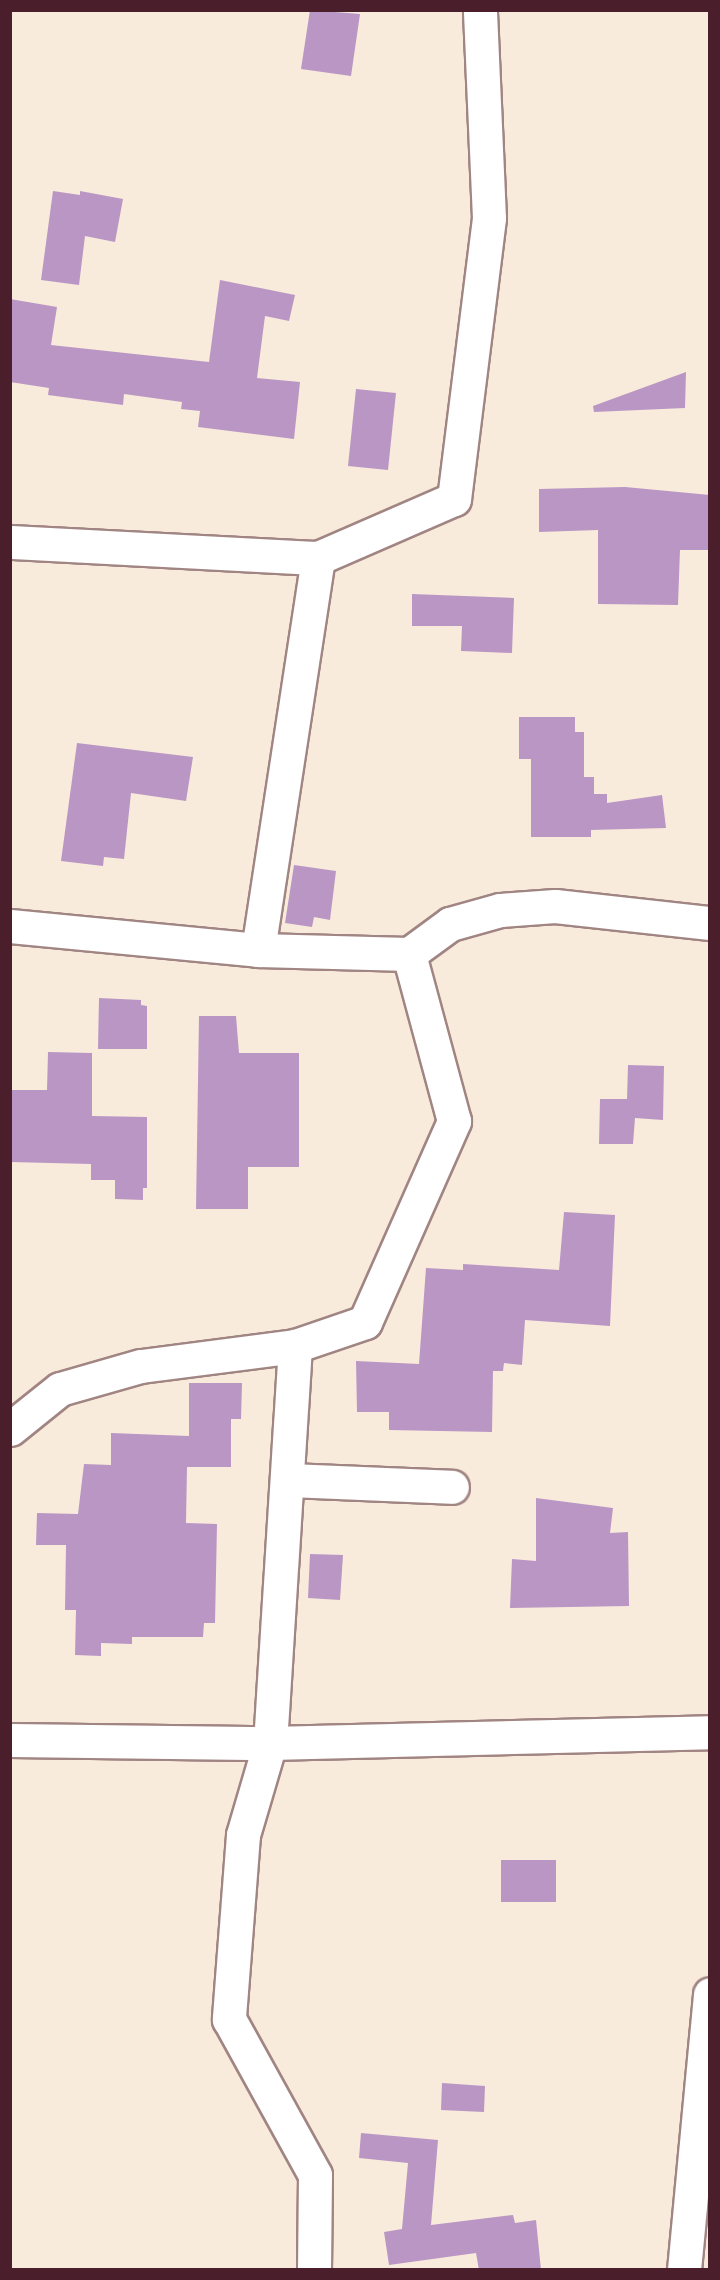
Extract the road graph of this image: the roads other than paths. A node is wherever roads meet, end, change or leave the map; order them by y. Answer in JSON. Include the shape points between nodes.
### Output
{"nodes":[{"id":1,"x":480,"y":10,"type":"edge"},
{"id":2,"x":10,"y":542,"type":"edge"},
{"id":3,"x":318,"y":558,"type":"junction"},
{"id":4,"x":710,"y":923,"type":"edge"},
{"id":5,"x":10,"y":926,"type":"edge"},
{"id":6,"x":258,"y":951,"type":"junction"},
{"id":7,"x":409,"y":954,"type":"junction"},
{"id":8,"x":295,"y":1346,"type":"junction"},
{"id":9,"x":10,"y":1429,"type":"edge"},
{"id":10,"x":288,"y":1480,"type":"junction"},
{"id":11,"x":452,"y":1487,"type":"dead end"},
{"id":12,"x":710,"y":1732,"type":"edge"},
{"id":13,"x":10,"y":1740,"type":"edge"},
{"id":14,"x":270,"y":1743,"type":"junction"},
{"id":15,"x":710,"y":1994,"type":"edge"},
{"id":16,"x":314,"y":2270,"type":"edge"},
{"id":17,"x":684,"y":2270,"type":"edge"}],
"edges":[{"from":1,"to":3,"type":"street","via":[[489,218],[454,499]]},
{"from":2,"to":3,"type":"street"},
{"from":3,"to":6,"type":"street"},
{"from":4,"to":7,"type":"street","via":[[555,906],[500,910],[450,924]]},
{"from":5,"to":6,"type":"street"},
{"from":6,"to":7,"type":"street"},
{"from":7,"to":8,"type":"street","via":[[454,1121],[365,1323]]},
{"from":8,"to":9,"type":"street","via":[[141,1366],[60,1389]]},
{"from":8,"to":10,"type":"street"},
{"from":10,"to":11,"type":"street"},
{"from":10,"to":14,"type":"street"},
{"from":12,"to":14,"type":"street"},
{"from":13,"to":14,"type":"street"},
{"from":14,"to":16,"type":"street","via":[[243,1835],[230,2019],[315,2175],[318,2217]]},
{"from":15,"to":17,"type":"street"}]}
